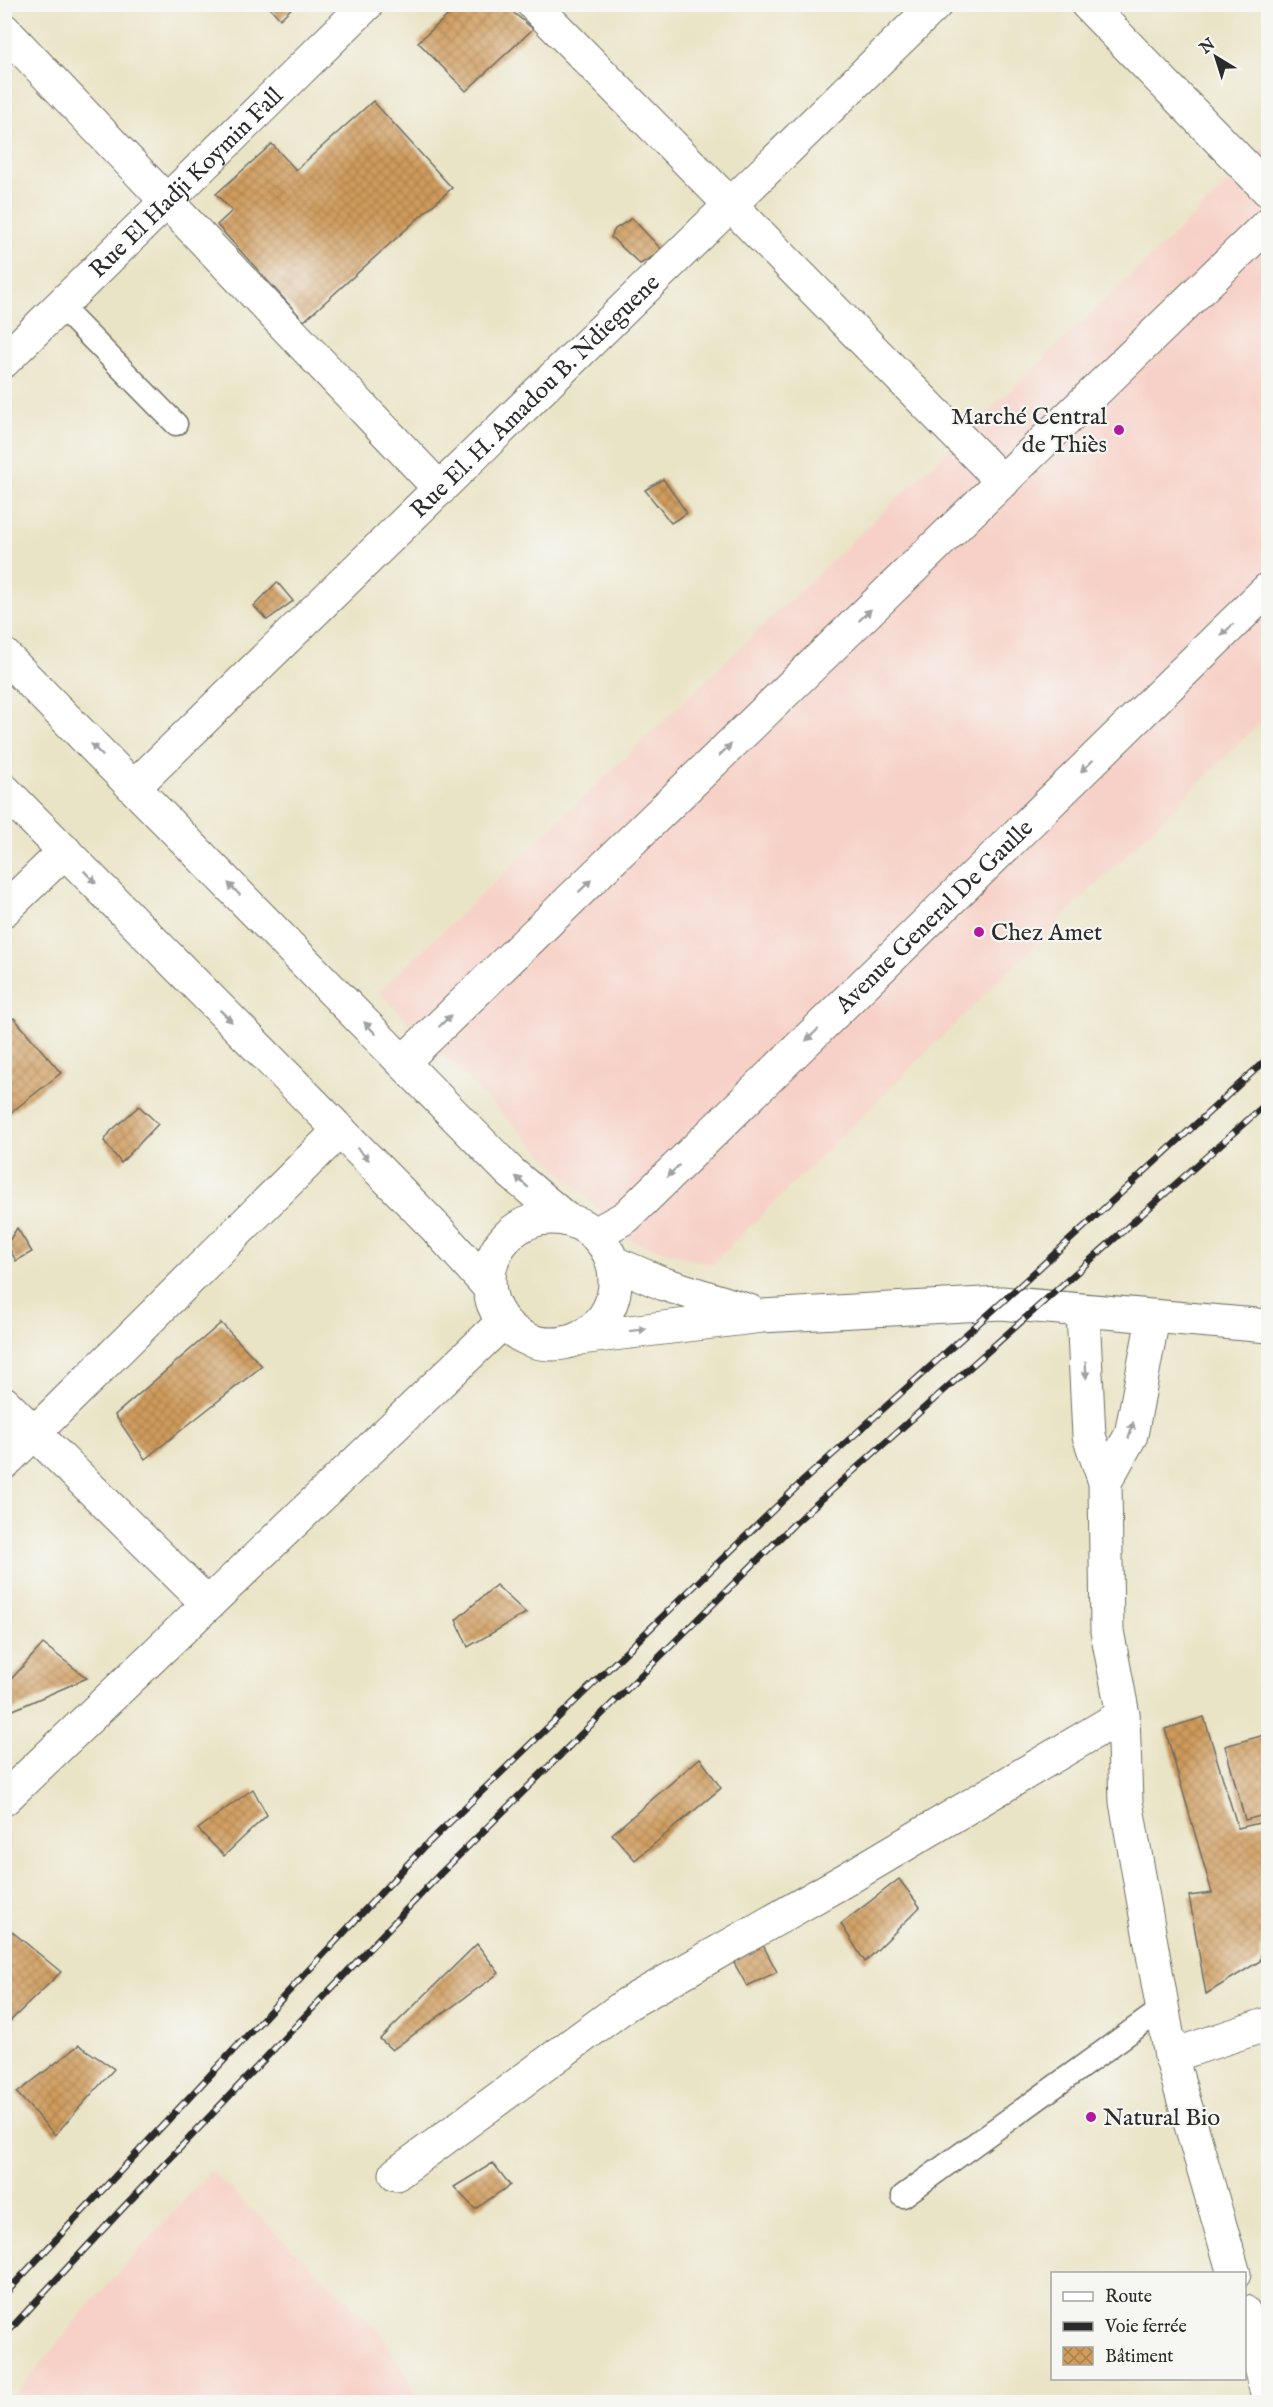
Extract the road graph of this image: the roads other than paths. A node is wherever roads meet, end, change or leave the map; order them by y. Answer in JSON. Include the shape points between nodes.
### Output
{"nodes":[{"id":1,"x":367,"y":4,"type":"edge"},
{"id":2,"x":533,"y":4,"type":"edge"},
{"id":3,"x":936,"y":4,"type":"edge"},
{"id":4,"x":1087,"y":4,"type":"edge"},
{"id":5,"x":4,"y":30,"type":"edge"},
{"id":6,"x":1269,"y":190,"type":"edge"},
{"id":7,"x":167,"y":201,"type":"junction"},
{"id":8,"x":730,"y":205,"type":"junction"},
{"id":9,"x":1269,"y":224,"type":"edge"},
{"id":10,"x":60,"y":306,"type":"junction"},
{"id":11,"x":4,"y":362,"type":"edge"},
{"id":12,"x":176,"y":424,"type":"dead end"},
{"id":13,"x":1003,"y":482,"type":"junction"},
{"id":14,"x":440,"y":489,"type":"junction"},
{"id":15,"x":1269,"y":590,"type":"edge"},
{"id":16,"x":4,"y":655,"type":"edge"},
{"id":17,"x":134,"y":787,"type":"junction"},
{"id":18,"x":4,"y":790,"type":"edge"},
{"id":19,"x":64,"y":851,"type":"junction"},
{"id":20,"x":4,"y":910,"type":"edge"},
{"id":21,"x":403,"y":1062,"type":"junction"},
{"id":22,"x":339,"y":1131,"type":"junction"},
{"id":23,"x":567,"y":1220,"type":"junction"},
{"id":24,"x":595,"y":1234,"type":"junction"},
{"id":25,"x":612,"y":1262,"type":"junction"},
{"id":26,"x":489,"y":1287,"type":"junction"},
{"id":27,"x":1083,"y":1312,"type":"junction"},
{"id":28,"x":762,"y":1316,"type":"junction"},
{"id":29,"x":1153,"y":1318,"type":"junction"},
{"id":30,"x":503,"y":1322,"type":"junction"},
{"id":31,"x":1269,"y":1326,"type":"edge"},
{"id":32,"x":580,"y":1338,"type":"junction"},
{"id":33,"x":4,"y":1403,"type":"edge"},
{"id":34,"x":34,"y":1434,"type":"junction"},
{"id":35,"x":4,"y":1463,"type":"edge"},
{"id":36,"x":1105,"y":1482,"type":"junction"},
{"id":37,"x":208,"y":1604,"type":"junction"},
{"id":38,"x":1123,"y":1715,"type":"junction"},
{"id":39,"x":4,"y":1799,"type":"edge"},
{"id":40,"x":1162,"y":2009,"type":"junction"},
{"id":41,"x":1269,"y":2024,"type":"edge"},
{"id":42,"x":1171,"y":2056,"type":"junction"},
{"id":43,"x":396,"y":2174,"type":"dead end"},
{"id":44,"x":903,"y":2196,"type":"dead end"},
{"id":45,"x":1233,"y":2272,"type":"edge"},
{"id":46,"x":1246,"y":2316,"type":"edge"},
{"id":47,"x":1269,"y":2396,"type":"edge"},
{"id":48,"x":1249,"y":2403,"type":"edge"}],
"edges":[{"from":1,"to":7,"type":"street","name":"Rue El Hadji Koymin Fall"},
{"from":2,"to":8,"type":"street"},
{"from":3,"to":8,"type":"street","name":"Rue El. H. Amadou B. Ndieguene"},
{"from":4,"to":6,"type":"street"},
{"from":5,"to":7,"type":"street"},
{"from":7,"to":10,"type":"street","name":"Rue El Hadji Koymin Fall"},
{"from":7,"to":14,"type":"street"},
{"from":8,"to":13,"type":"street"},
{"from":8,"to":14,"type":"street","name":"Rue El. H. Amadou B. Ndieguene"},
{"from":9,"to":13,"type":"street"},
{"from":10,"to":11,"type":"street","name":"Rue El Hadji Koymin Fall"},
{"from":10,"to":12,"type":"lane"},
{"from":21,"to":13,"type":"street","one_way":true},
{"from":14,"to":17,"type":"street","name":"Rue El. H. Amadou B. Ndieguene"},
{"from":15,"to":24,"type":"street","name":"Avenue General De Gaulle","one_way":true,"via":[[626,1217]]},
{"from":17,"to":16,"type":"street","one_way":true},
{"from":21,"to":17,"type":"street","one_way":true},
{"from":18,"to":19,"type":"street"},
{"from":19,"to":20,"type":"street"},
{"from":19,"to":22,"type":"street","one_way":true},
{"from":23,"to":21,"type":"street","one_way":true,"via":[[510,1172]]},
{"from":22,"to":26,"type":"street","one_way":true},
{"from":22,"to":34,"type":"street"},
{"from":23,"to":24,"type":"street"},
{"from":23,"to":26,"type":"street","via":[[528,1223],[510,1234],[497,1249]]},
{"from":24,"to":25,"type":"street"},
{"from":25,"to":28,"type":"street","via":[[664,1284]]},
{"from":25,"to":32,"type":"street","via":[[615,1280],[606,1314]]},
{"from":26,"to":30,"type":"street"},
{"from":27,"to":28,"type":"street","via":[[1001,1303]]},
{"from":27,"to":29,"type":"street"},
{"from":27,"to":36,"type":"street","one_way":true,"via":[[1089,1436]]},
{"from":32,"to":28,"type":"street","one_way":true},
{"from":29,"to":31,"type":"street"},
{"from":36,"to":29,"type":"street","one_way":true,"via":[[1131,1435]]},
{"from":30,"to":32,"type":"street","via":[[520,1336],[539,1343],[560,1344]]},
{"from":30,"to":37,"type":"street"},
{"from":33,"to":34,"type":"street"},
{"from":34,"to":35,"type":"street"},
{"from":34,"to":37,"type":"street"},
{"from":36,"to":38,"type":"street","via":[[1107,1631]]},
{"from":37,"to":39,"type":"street"},
{"from":38,"to":40,"type":"street","via":[[1126,1802]]},
{"from":38,"to":43,"type":"street","via":[[627,2004]]},
{"from":40,"to":42,"type":"street"},
{"from":40,"to":44,"type":"lane"},
{"from":41,"to":42,"type":"street"},
{"from":42,"to":45,"type":"street"},
{"from":46,"to":47,"type":"street"},
{"from":47,"to":48,"type":"street"}]}
